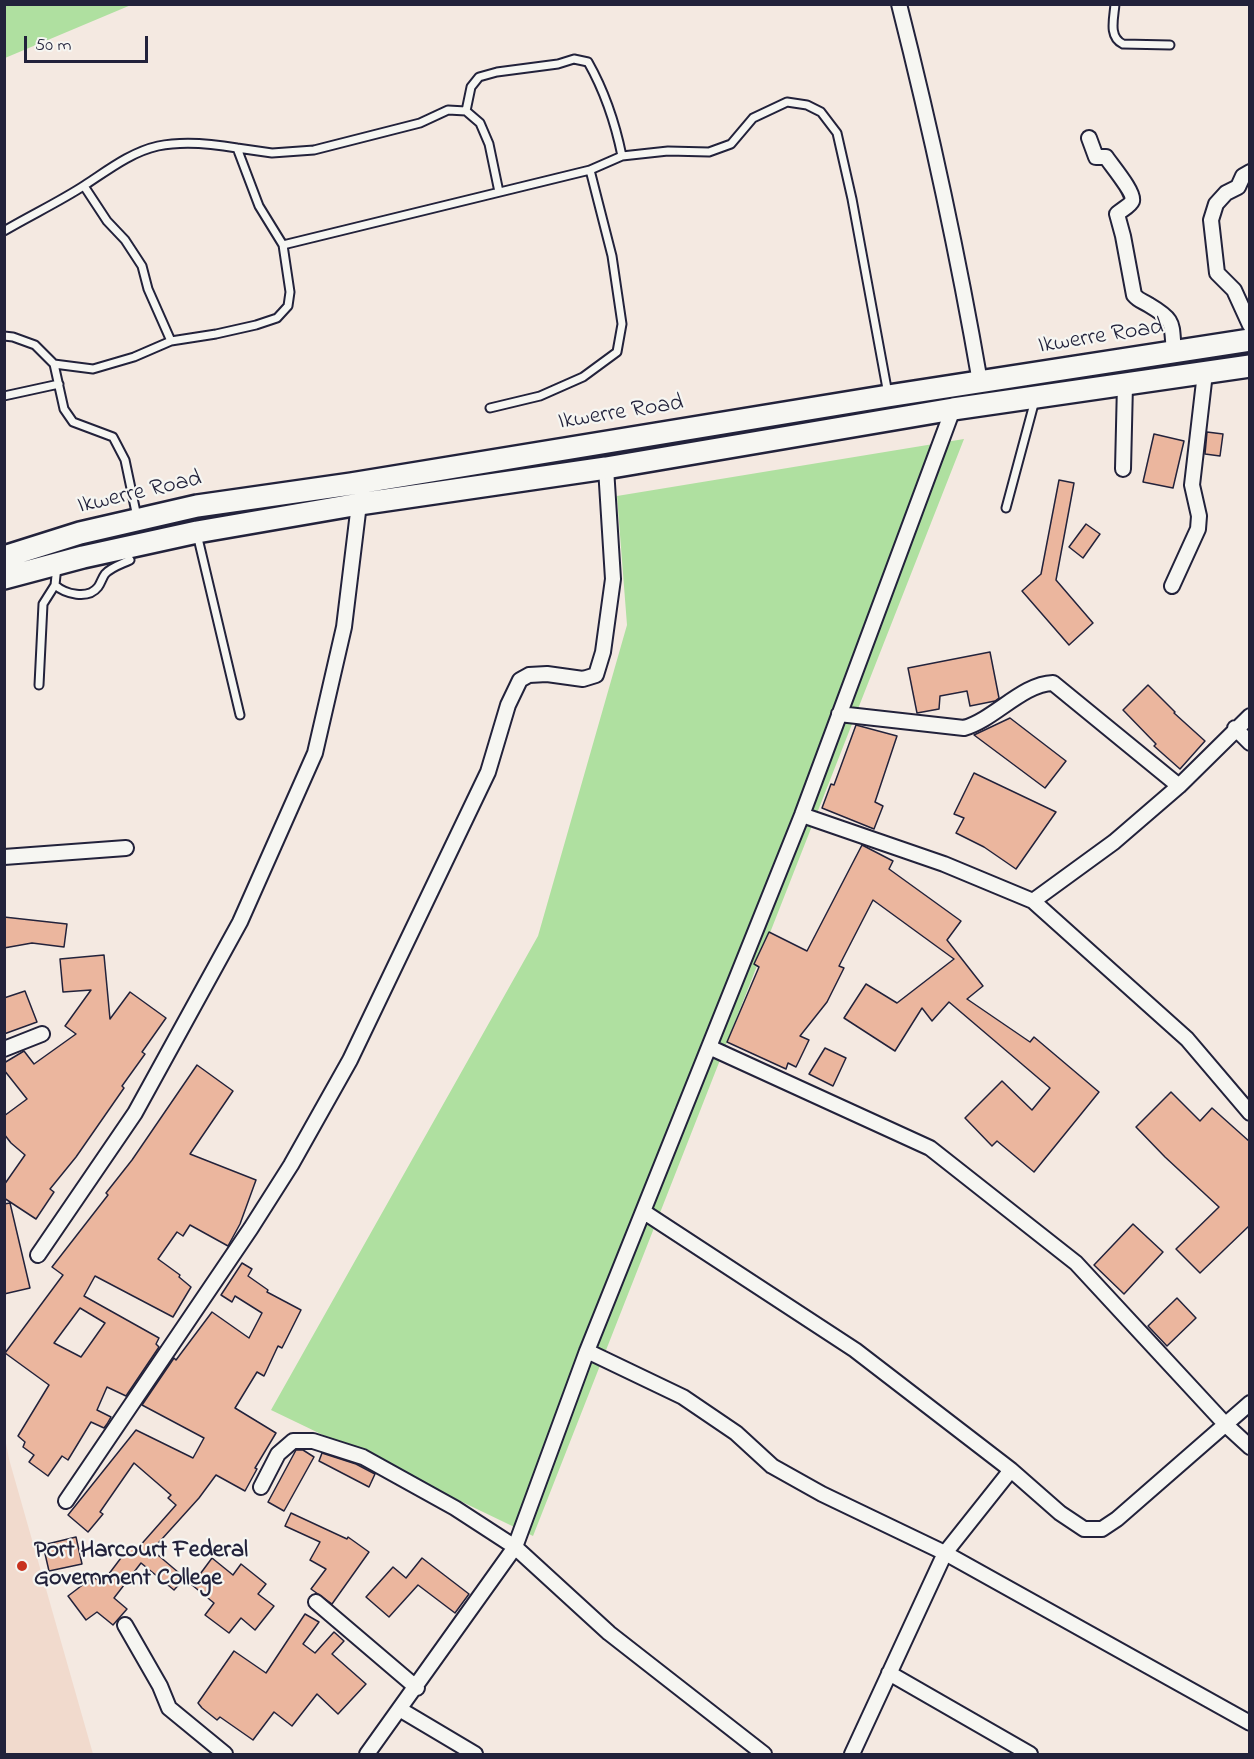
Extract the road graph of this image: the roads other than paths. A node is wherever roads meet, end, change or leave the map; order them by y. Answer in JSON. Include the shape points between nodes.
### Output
{"nodes":[{"id":1,"x":899,"y":4,"type":"edge"},
{"id":2,"x":1115,"y":4,"type":"edge"},
{"id":3,"x":1170,"y":45,"type":"dead end"},
{"id":4,"x":466,"y":111,"type":"junction"},
{"id":5,"x":1089,"y":138,"type":"dead end"},
{"id":6,"x":237,"y":148,"type":"junction"},
{"id":7,"x":622,"y":156,"type":"junction"},
{"id":8,"x":590,"y":170,"type":"junction"},
{"id":9,"x":1250,"y":172,"type":"edge"},
{"id":10,"x":84,"y":186,"type":"junction"},
{"id":11,"x":499,"y":192,"type":"junction"},
{"id":12,"x":4,"y":231,"type":"edge"},
{"id":13,"x":283,"y":245,"type":"junction"},
{"id":14,"x":1250,"y":325,"type":"edge"},
{"id":15,"x":4,"y":336,"type":"edge"},
{"id":16,"x":1250,"y":340,"type":"edge"},
{"id":17,"x":171,"y":341,"type":"junction"},
{"id":18,"x":1174,"y":352,"type":"junction"},
{"id":19,"x":54,"y":364,"type":"junction"},
{"id":20,"x":1250,"y":366,"type":"edge"},
{"id":21,"x":1205,"y":373,"type":"junction"},
{"id":22,"x":980,"y":382,"type":"junction"},
{"id":23,"x":59,"y":384,"type":"junction"},
{"id":24,"x":1125,"y":384,"type":"junction"},
{"id":25,"x":4,"y":396,"type":"edge"},
{"id":26,"x":888,"y":396,"type":"junction"},
{"id":27,"x":1035,"y":397,"type":"junction"},
{"id":28,"x":490,"y":408,"type":"dead end"},
{"id":29,"x":953,"y":409,"type":"junction"},
{"id":30,"x":606,"y":468,"type":"junction"},
{"id":31,"x":1123,"y":469,"type":"dead end"},
{"id":32,"x":359,"y":504,"type":"junction"},
{"id":33,"x":1006,"y":508,"type":"dead end"},
{"id":34,"x":138,"y":519,"type":"junction"},
{"id":35,"x":196,"y":532,"type":"junction"},
{"id":36,"x":4,"y":557,"type":"edge"},
{"id":37,"x":130,"y":560,"type":"dead end"},
{"id":38,"x":57,"y":564,"type":"junction"},
{"id":39,"x":4,"y":579,"type":"edge"},
{"id":40,"x":55,"y":585,"type":"junction"},
{"id":41,"x":1172,"y":586,"type":"dead end"},
{"id":42,"x":39,"y":685,"type":"dead end"},
{"id":43,"x":839,"y":714,"type":"junction"},
{"id":44,"x":240,"y":715,"type":"dead end"},
{"id":45,"x":1250,"y":716,"type":"edge"},
{"id":46,"x":1235,"y":728,"type":"junction"},
{"id":47,"x":1250,"y":743,"type":"edge"},
{"id":48,"x":1179,"y":786,"type":"junction"},
{"id":49,"x":802,"y":815,"type":"junction"},
{"id":50,"x":126,"y":848,"type":"dead end"},
{"id":51,"x":4,"y":857,"type":"edge"},
{"id":52,"x":1033,"y":901,"type":"junction"},
{"id":53,"x":42,"y":1034,"type":"dead end"},
{"id":54,"x":709,"y":1047,"type":"junction"},
{"id":55,"x":4,"y":1049,"type":"edge"},
{"id":56,"x":1250,"y":1113,"type":"edge"},
{"id":57,"x":644,"y":1212,"type":"junction"},
{"id":58,"x":38,"y":1255,"type":"dead end"},
{"id":59,"x":587,"y":1350,"type":"junction"},
{"id":60,"x":1250,"y":1403,"type":"edge"},
{"id":61,"x":1226,"y":1425,"type":"junction"},
{"id":62,"x":1250,"y":1447,"type":"edge"},
{"id":63,"x":1011,"y":1470,"type":"junction"},
{"id":64,"x":261,"y":1487,"type":"dead end"},
{"id":65,"x":66,"y":1501,"type":"dead end"},
{"id":66,"x":515,"y":1547,"type":"junction"},
{"id":67,"x":945,"y":1553,"type":"junction"},
{"id":68,"x":316,"y":1602,"type":"dead end"},
{"id":69,"x":125,"y":1625,"type":"dead end"},
{"id":70,"x":889,"y":1673,"type":"junction"},
{"id":71,"x":417,"y":1688,"type":"junction"},
{"id":72,"x":401,"y":1710,"type":"junction"},
{"id":73,"x":1250,"y":1723,"type":"edge"},
{"id":74,"x":225,"y":1755,"type":"edge"},
{"id":75,"x":368,"y":1755,"type":"edge"},
{"id":76,"x":475,"y":1755,"type":"edge"},
{"id":77,"x":764,"y":1755,"type":"edge"},
{"id":78,"x":852,"y":1755,"type":"edge"},
{"id":79,"x":1030,"y":1755,"type":"edge"}],
"edges":[{"from":1,"to":22,"type":"street","via":[[959,262]]},
{"from":2,"to":3,"type":"lane","via":[[1113,33],[1118,42]]},
{"from":4,"to":6,"type":"lane","via":[[448,110],[420,123],[314,150],[272,153]]},
{"from":4,"to":7,"type":"lane","via":[[471,87],[479,78],[574,58],[588,62],[614,118]]},
{"from":4,"to":11,"type":"lane","via":[[480,123],[489,144]]},
{"from":5,"to":18,"type":"street","via":[[1096,158],[1106,157],[1120,179],[1129,185],[1131,203],[1117,214],[1134,295],[1167,315]]},
{"from":6,"to":10,"type":"lane","via":[[216,144],[159,146],[123,160]]},
{"from":6,"to":13,"type":"lane","via":[[259,206]]},
{"from":7,"to":8,"type":"lane"},
{"from":7,"to":26,"type":"lane","via":[[668,151],[710,153],[731,144],[753,118],[787,102],[821,112],[837,133]]},
{"from":8,"to":11,"type":"lane"},
{"from":8,"to":28,"type":"lane","via":[[612,256],[622,324],[617,352],[583,377],[540,396]]},
{"from":9,"to":14,"type":"street","via":[[1216,204],[1211,220],[1217,273],[1234,290]]},
{"from":10,"to":12,"type":"lane"},
{"from":10,"to":17,"type":"lane","via":[[141,266]]},
{"from":11,"to":13,"type":"lane"},
{"from":13,"to":17,"type":"lane","via":[[290,292],[288,306],[277,318]]},
{"from":15,"to":19,"type":"lane","via":[[35,345]]},
{"from":16,"to":18,"type":"main road","name":"Ikwerre Road"},
{"from":17,"to":19,"type":"lane","via":[[93,369]]},
{"from":18,"to":22,"type":"main road","name":"Ikwerre Road"},
{"from":19,"to":23,"type":"lane"},
{"from":20,"to":21,"type":"main road","name":"Ikwerre Road"},
{"from":21,"to":24,"type":"main road","name":"Ikwerre Road"},
{"from":21,"to":41,"type":"street","via":[[1192,485],[1198,529]]},
{"from":22,"to":26,"type":"main road","name":"Ikwerre Road"},
{"from":23,"to":25,"type":"lane"},
{"from":23,"to":34,"type":"lane","via":[[64,409],[74,422],[113,437],[125,460]]},
{"from":24,"to":27,"type":"main road","name":"Ikwerre Road"},
{"from":24,"to":31,"type":"street"},
{"from":26,"to":34,"type":"main road","name":"Ikwerre Road","via":[[197,506]]},
{"from":27,"to":29,"type":"main road","name":"Ikwerre Road"},
{"from":27,"to":33,"type":"lane"},
{"from":29,"to":30,"type":"main road","name":"Ikwerre Road"},
{"from":29,"to":43,"type":"street"},
{"from":30,"to":32,"type":"main road","name":"Ikwerre Road"},
{"from":30,"to":65,"type":"street","via":[[613,579],[596,675],[583,679],[529,675],[519,680],[488,772],[350,1060],[291,1166]]},
{"from":32,"to":35,"type":"main road","name":"Ikwerre Road"},
{"from":32,"to":58,"type":"street","via":[[344,627],[315,753],[240,922],[141,1103]]},
{"from":34,"to":36,"type":"main road","name":"Ikwerre Road"},
{"from":35,"to":38,"type":"main road","name":"Ikwerre Road"},
{"from":35,"to":44,"type":"lane"},
{"from":37,"to":40,"type":"lane","via":[[107,572],[99,586],[89,592],[71,594]]},
{"from":38,"to":39,"type":"main road","name":"Ikwerre Road"},
{"from":38,"to":40,"type":"lane"},
{"from":40,"to":42,"type":"lane","via":[[43,604]]},
{"from":43,"to":48,"type":"street","via":[[964,728],[976,725],[1032,688],[1053,683]]},
{"from":43,"to":49,"type":"street"},
{"from":45,"to":46,"type":"street"},
{"from":46,"to":47,"type":"street"},
{"from":46,"to":48,"type":"street"},
{"from":48,"to":52,"type":"street","via":[[1114,842]]},
{"from":49,"to":52,"type":"street","via":[[944,864]]},
{"from":49,"to":54,"type":"street"},
{"from":50,"to":51,"type":"street"},
{"from":52,"to":56,"type":"street","via":[[1187,1039]]},
{"from":53,"to":55,"type":"street"},
{"from":54,"to":57,"type":"street"},
{"from":54,"to":61,"type":"street","via":[[930,1148],[1076,1263]]},
{"from":57,"to":59,"type":"street"},
{"from":57,"to":63,"type":"street","via":[[855,1350]]},
{"from":59,"to":66,"type":"street"},
{"from":59,"to":67,"type":"street","via":[[683,1397],[736,1433],[772,1466]]},
{"from":60,"to":61,"type":"street"},
{"from":61,"to":62,"type":"street"},
{"from":61,"to":63,"type":"street","via":[[1102,1529],[1084,1529]]},
{"from":63,"to":67,"type":"street"},
{"from":64,"to":66,"type":"street","via":[[278,1454],[293,1441],[313,1441],[363,1457]]},
{"from":66,"to":71,"type":"street"},
{"from":66,"to":77,"type":"street","via":[[609,1633]]},
{"from":67,"to":70,"type":"street"},
{"from":67,"to":73,"type":"street"},
{"from":68,"to":71,"type":"street"},
{"from":69,"to":74,"type":"street","via":[[169,1708]]},
{"from":70,"to":78,"type":"street"},
{"from":70,"to":79,"type":"street"},
{"from":71,"to":72,"type":"street"},
{"from":72,"to":75,"type":"street"},
{"from":72,"to":76,"type":"street"}]}
